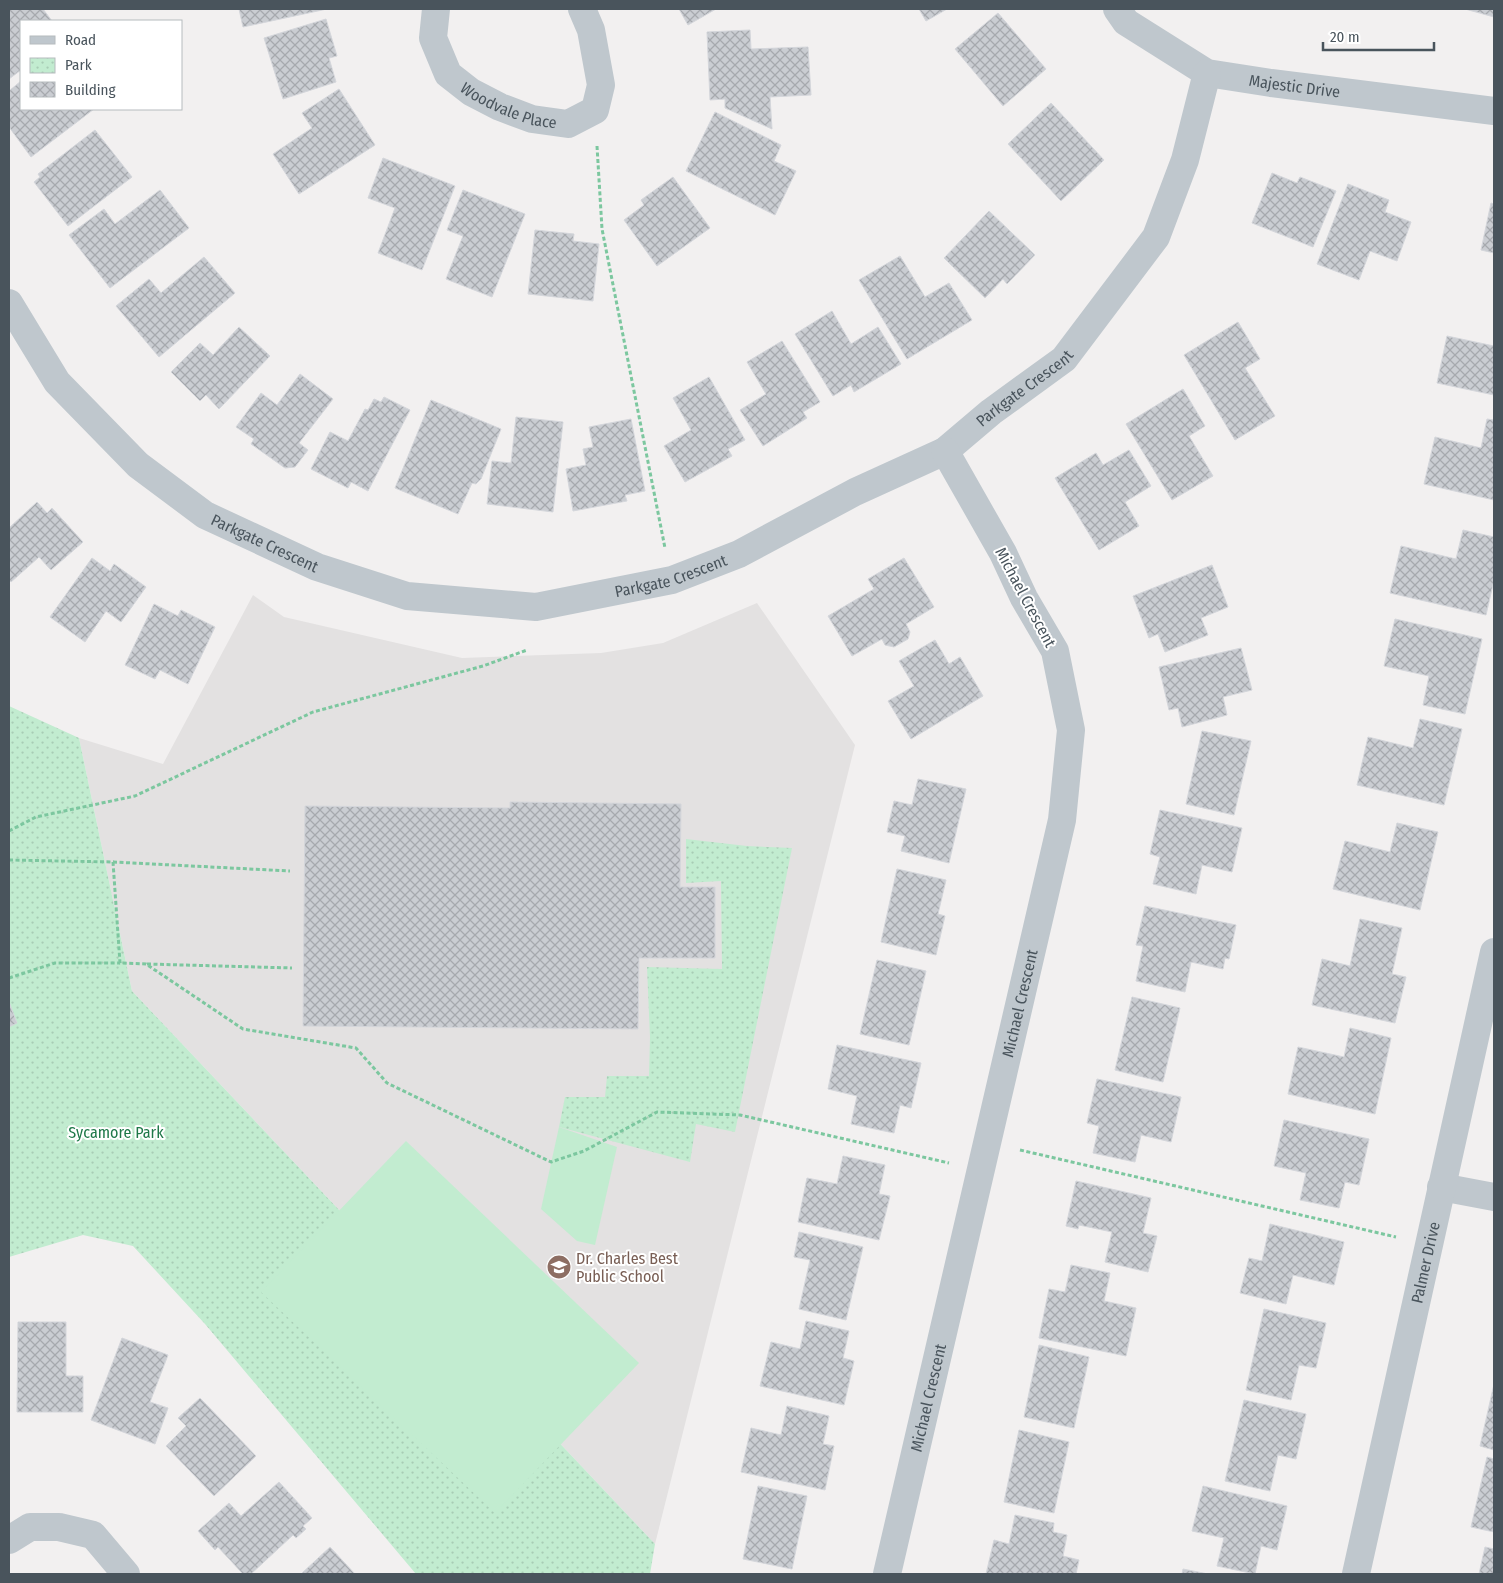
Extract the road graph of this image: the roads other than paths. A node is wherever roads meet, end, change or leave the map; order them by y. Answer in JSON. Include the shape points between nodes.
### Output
{"nodes":[{"id":1,"x":436,"y":9,"type":"edge"},
{"id":2,"x":582,"y":9,"type":"edge"},
{"id":3,"x":1117,"y":9,"type":"edge"},
{"id":4,"x":1207,"y":73,"type":"junction"},
{"id":5,"x":1494,"y":111,"type":"edge"},
{"id":6,"x":9,"y":303,"type":"edge"},
{"id":7,"x":945,"y":451,"type":"junction"},
{"id":8,"x":1494,"y":952,"type":"edge"},
{"id":9,"x":1441,"y":1187,"type":"junction"},
{"id":10,"x":1494,"y":1197,"type":"edge"},
{"id":11,"x":9,"y":1540,"type":"edge"},
{"id":12,"x":126,"y":1574,"type":"edge"},
{"id":13,"x":887,"y":1574,"type":"edge"},
{"id":14,"x":1356,"y":1574,"type":"edge"}],
"edges":[{"from":1,"to":2,"type":"street","name":"Woodvale Place","via":[[433,38],[448,74],[471,92],[500,106],[532,119],[568,124],[595,110],[601,85],[591,30]]},
{"from":3,"to":4,"type":"street","name":"Majestic Drive","via":[[1126,22]]},
{"from":4,"to":5,"type":"street","name":"Majestic Drive"},
{"from":4,"to":7,"type":"street","name":"Parkgate Crescent","via":[[1185,160],[1156,237],[1064,359],[991,412]]},
{"from":6,"to":7,"type":"street","name":"Parkgate Crescent","via":[[57,382],[138,465],[205,515],[317,568],[406,596],[536,607],[672,580],[738,554],[855,492]]},
{"from":7,"to":13,"type":"street","name":"Michael Crescent","via":[[1055,650],[1071,730],[1062,820]]},
{"from":8,"to":9,"type":"street","name":"Palmer Drive"},
{"from":9,"to":10,"type":"street"},
{"from":9,"to":14,"type":"street","name":"Palmer Drive"},
{"from":11,"to":12,"type":"street","via":[[30,1527],[59,1527],[94,1535]]}]}
